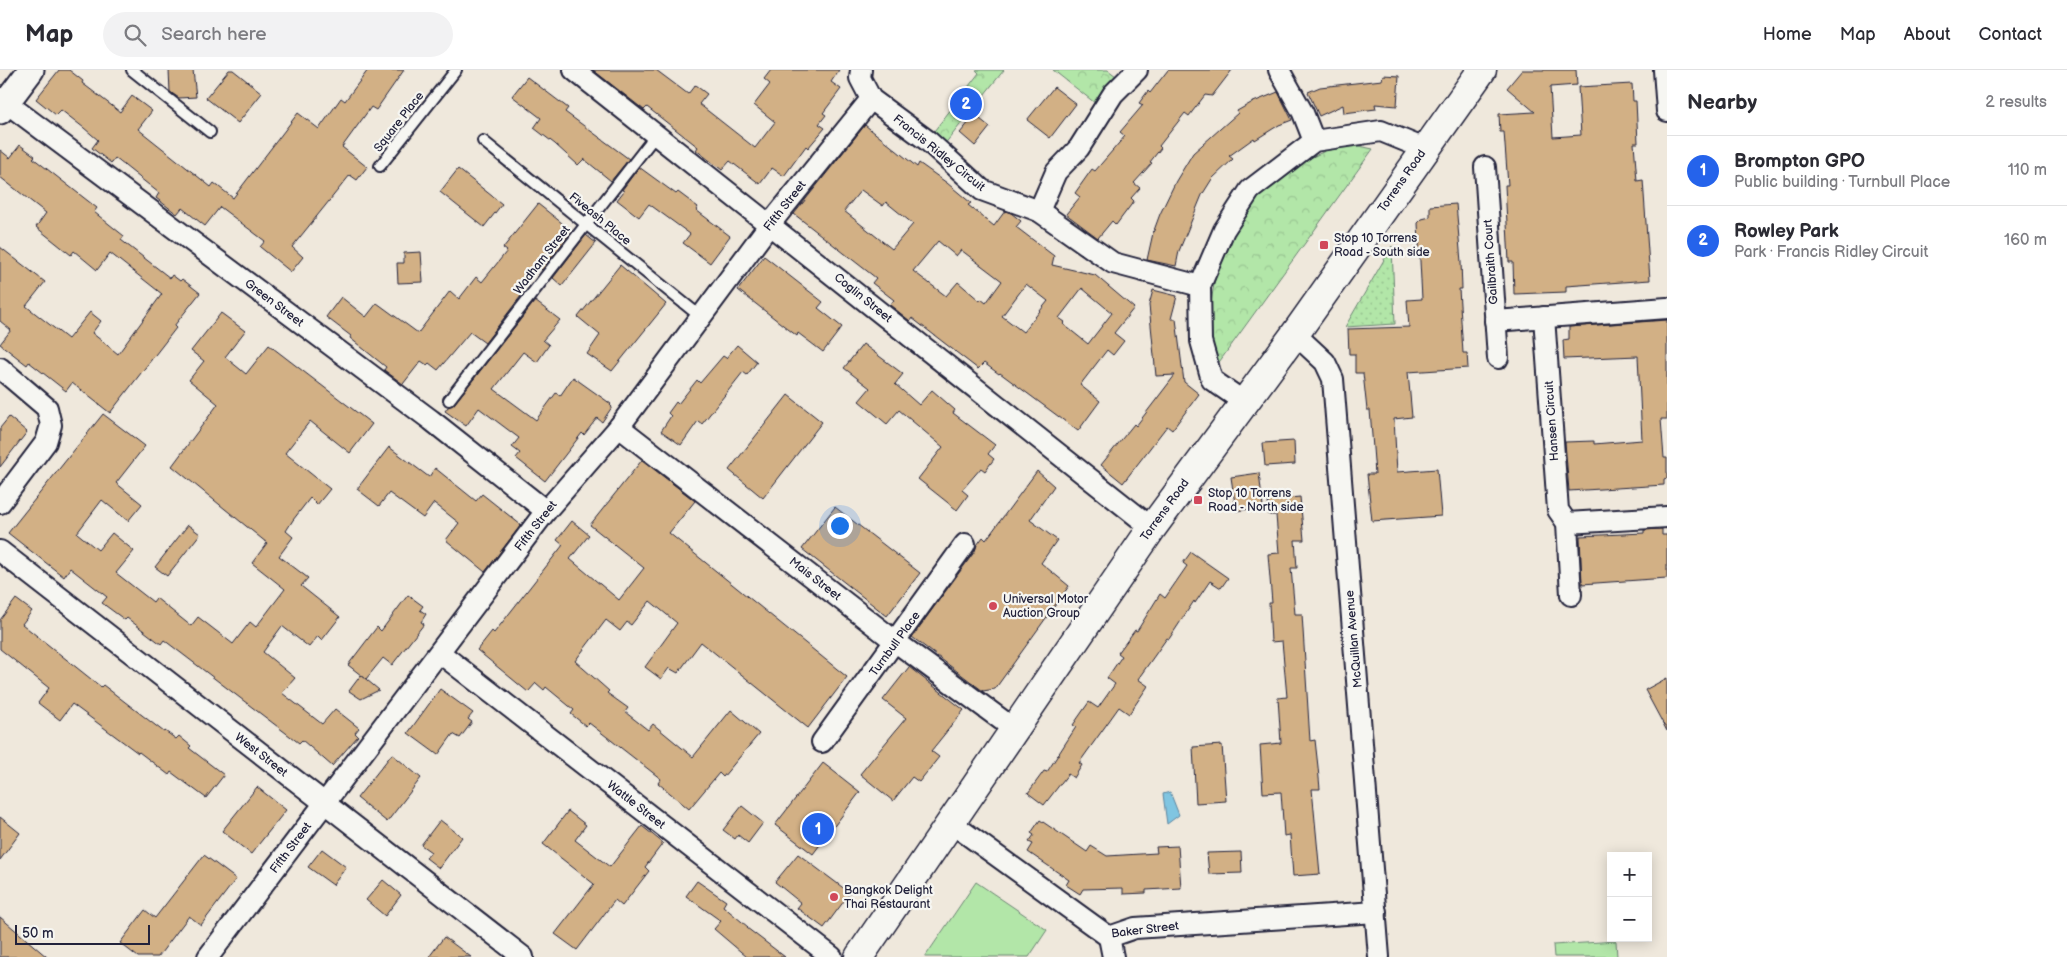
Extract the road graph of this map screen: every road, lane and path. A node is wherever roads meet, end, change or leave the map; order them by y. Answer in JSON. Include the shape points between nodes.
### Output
{"nodes":[{"id":1,"x":31,"y":70,"type":"edge"},
{"id":2,"x":132,"y":70,"type":"edge"},
{"id":3,"x":456,"y":70,"type":"edge"},
{"id":4,"x":574,"y":70,"type":"edge"},
{"id":5,"x":861,"y":70,"type":"edge"},
{"id":6,"x":1137,"y":70,"type":"edge"},
{"id":7,"x":1279,"y":70,"type":"edge"},
{"id":8,"x":1482,"y":70,"type":"edge"},
{"id":9,"x":1664,"y":70,"type":"edge"},
{"id":10,"x":871,"y":99,"type":"junction"},
{"id":11,"x":2,"y":104,"type":"edge"},
{"id":12,"x":1667,"y":111,"type":"edge"},
{"id":13,"x":210,"y":132,"type":"dead end"},
{"id":14,"x":655,"y":136,"type":"junction"},
{"id":15,"x":483,"y":141,"type":"dead end"},
{"id":16,"x":1314,"y":141,"type":"junction"},
{"id":17,"x":1425,"y":149,"type":"junction"},
{"id":18,"x":380,"y":166,"type":"dead end"},
{"id":19,"x":1485,"y":167,"type":"dead end"},
{"id":20,"x":1039,"y":211,"type":"junction"},
{"id":21,"x":586,"y":224,"type":"junction"},
{"id":22,"x":770,"y":224,"type":"junction"},
{"id":23,"x":1200,"y":286,"type":"junction"},
{"id":24,"x":1667,"y":308,"type":"edge"},
{"id":25,"x":701,"y":317,"type":"junction"},
{"id":26,"x":1544,"y":317,"type":"junction"},
{"id":27,"x":1495,"y":321,"type":"junction"},
{"id":28,"x":1295,"y":334,"type":"junction"},
{"id":29,"x":1498,"y":358,"type":"dead end"},
{"id":30,"x":0,"y":368,"type":"edge"},
{"id":31,"x":449,"y":400,"type":"dead end"},
{"id":32,"x":1244,"y":402,"type":"junction"},
{"id":33,"x":619,"y":427,"type":"junction"},
{"id":34,"x":0,"y":503,"type":"edge"},
{"id":35,"x":546,"y":511,"type":"junction"},
{"id":36,"x":1667,"y":517,"type":"edge"},
{"id":37,"x":1567,"y":523,"type":"junction"},
{"id":38,"x":1152,"y":528,"type":"junction"},
{"id":39,"x":965,"y":544,"type":"dead end"},
{"id":40,"x":0,"y":551,"type":"edge"},
{"id":41,"x":1571,"y":595,"type":"dead end"},
{"id":42,"x":896,"y":642,"type":"junction"},
{"id":43,"x":440,"y":653,"type":"junction"},
{"id":44,"x":1014,"y":729,"type":"junction"},
{"id":45,"x":822,"y":742,"type":"dead end"},
{"id":46,"x":325,"y":804,"type":"junction"},
{"id":47,"x":950,"y":822,"type":"junction"},
{"id":48,"x":1376,"y":912,"type":"junction"},
{"id":49,"x":1109,"y":937,"type":"junction"},
{"id":50,"x":208,"y":957,"type":"edge"},
{"id":51,"x":523,"y":957,"type":"edge"},
{"id":52,"x":832,"y":957,"type":"edge"},
{"id":53,"x":859,"y":957,"type":"edge"},
{"id":54,"x":1113,"y":957,"type":"edge"},
{"id":55,"x":1379,"y":957,"type":"edge"}],
"edges":[{"from":1,"to":11,"type":"street"},
{"from":2,"to":13,"type":"lane"},
{"from":3,"to":18,"type":"lane","name":"Square Place"},
{"from":4,"to":14,"type":"street","name":"Coglin Street"},
{"from":5,"to":10,"type":"street","name":"Francis Ridley Circuit","via":[[860,78]]},
{"from":6,"to":20,"type":"street","via":[[1113,94],[1079,148],[1056,172]]},
{"from":7,"to":16,"type":"street","via":[[1303,112]]},
{"from":8,"to":17,"type":"main road","name":"Torrens Road"},
{"from":9,"to":12,"type":"street"},
{"from":10,"to":20,"type":"street","name":"Francis Ridley Circuit","via":[[928,141],[982,190]]},
{"from":10,"to":22,"type":"street","name":"Fifth Street"},
{"from":11,"to":35,"type":"street","name":"Green Street","via":[[423,414]]},
{"from":14,"to":21,"type":"lane","name":"Wadham Street"},
{"from":14,"to":22,"type":"street","name":"Coglin Street"},
{"from":15,"to":21,"type":"lane","name":"Fiveash Place"},
{"from":16,"to":17,"type":"street","via":[[1381,131]]},
{"from":16,"to":23,"type":"street","via":[[1250,190],[1224,230]]},
{"from":17,"to":28,"type":"main road","name":"Torrens Road"},
{"from":19,"to":27,"type":"street","name":"Gailbraith Court"},
{"from":20,"to":23,"type":"street","name":"Francis Ridley Circuit","via":[[1113,263]]},
{"from":21,"to":25,"type":"lane","name":"Fiveash Place"},
{"from":21,"to":31,"type":"lane","name":"Wadham Street"},
{"from":22,"to":25,"type":"street","name":"Fifth Street"},
{"from":22,"to":38,"type":"street","name":"Coglin Street"},
{"from":23,"to":32,"type":"street","via":[[1201,341],[1212,380]]},
{"from":24,"to":26,"type":"street"},
{"from":25,"to":33,"type":"street","name":"Fifth Street"},
{"from":26,"to":27,"type":"street"},
{"from":26,"to":37,"type":"street","name":"Hansen Circuit","via":[[1558,510]]},
{"from":27,"to":29,"type":"street","name":"Gailbraith Court"},
{"from":28,"to":32,"type":"main road","name":"Torrens Road"},
{"from":28,"to":48,"type":"street","name":"McQuillan Avenue","via":[[1325,362],[1333,379]]},
{"from":30,"to":34,"type":"street","via":[[47,408],[51,425],[46,442]]},
{"from":32,"to":38,"type":"main road","name":"Torrens Road"},
{"from":33,"to":35,"type":"street","name":"Fifth Street"},
{"from":33,"to":42,"type":"street","name":"Mais Street"},
{"from":35,"to":43,"type":"street","name":"Fifth Street"},
{"from":36,"to":37,"type":"street"},
{"from":37,"to":41,"type":"street","name":"Hansen Circuit"},
{"from":38,"to":44,"type":"main road","name":"Torrens Road"},
{"from":39,"to":42,"type":"street","name":"Turnbull Place"},
{"from":40,"to":46,"type":"street","name":"West Street"},
{"from":42,"to":44,"type":"street","name":"Mais Street"},
{"from":42,"to":45,"type":"street","name":"Turnbull Place"},
{"from":43,"to":46,"type":"street","name":"Fifth Street"},
{"from":43,"to":52,"type":"street","name":"Wattle Street"},
{"from":44,"to":47,"type":"main road","name":"Torrens Road"},
{"from":46,"to":50,"type":"street","name":"Fifth Street"},
{"from":46,"to":51,"type":"street","name":"West Street"},
{"from":47,"to":49,"type":"street","name":"Baker Street"},
{"from":47,"to":53,"type":"main road","name":"Torrens Road"},
{"from":48,"to":49,"type":"street","name":"Baker Street","via":[[1135,928]]},
{"from":48,"to":55,"type":"street","name":"McQuillan Avenue"},
{"from":49,"to":54,"type":"street"}]}
